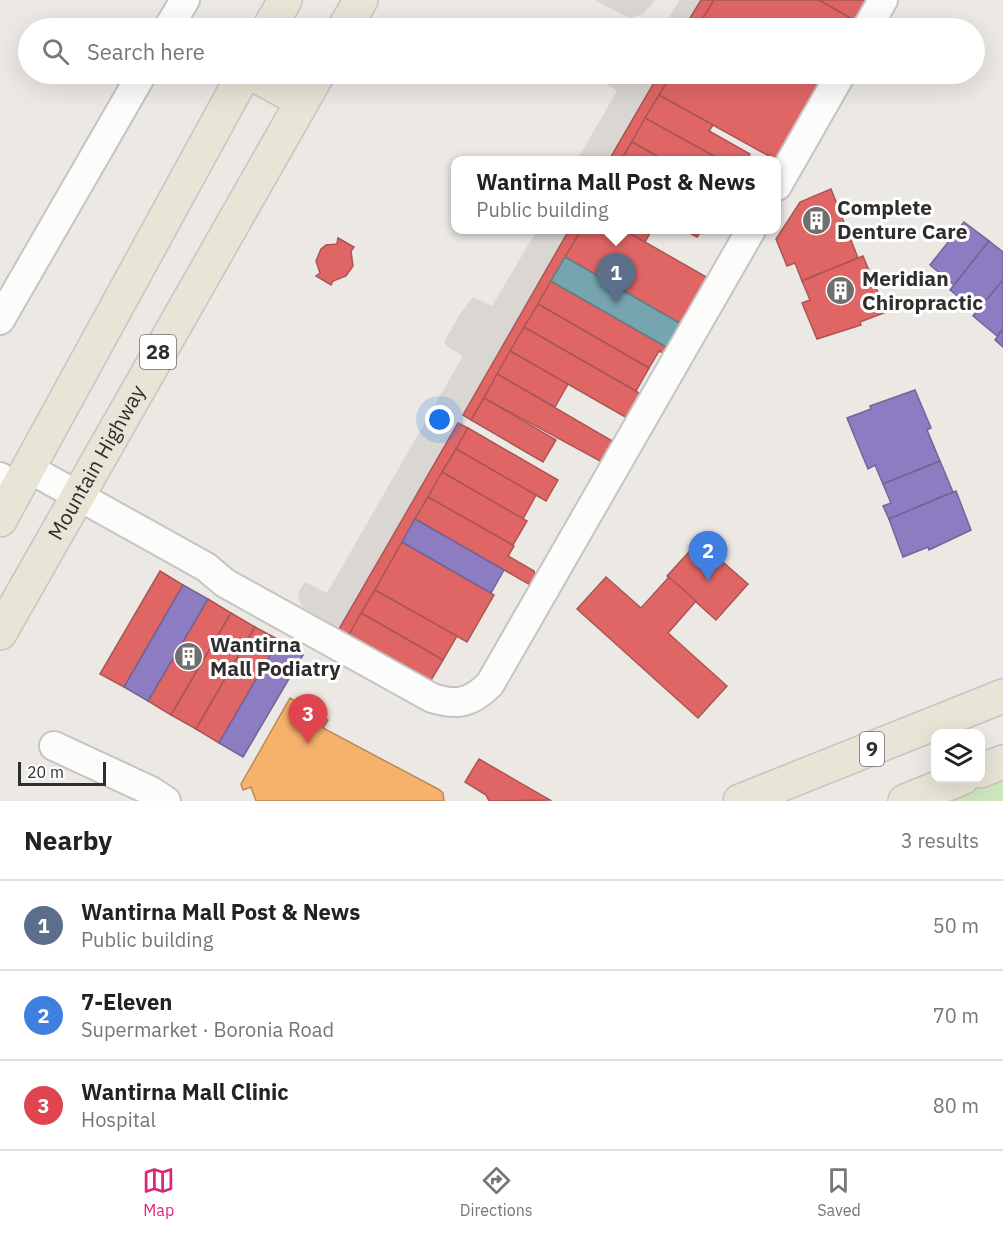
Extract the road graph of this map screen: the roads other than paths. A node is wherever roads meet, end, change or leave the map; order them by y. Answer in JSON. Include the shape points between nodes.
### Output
{"nodes":[{"id":1,"x":185,"y":0,"type":"edge"},
{"id":2,"x":285,"y":0,"type":"edge"},
{"id":3,"x":361,"y":0,"type":"edge"},
{"id":4,"x":883,"y":0,"type":"edge"},
{"id":5,"x":174,"y":18,"type":"edge"},
{"id":6,"x":275,"y":18,"type":"edge"},
{"id":7,"x":350,"y":18,"type":"edge"},
{"id":8,"x":873,"y":18,"type":"edge"},
{"id":9,"x":136,"y":84,"type":"edge"},
{"id":10,"x":238,"y":84,"type":"edge"},
{"id":11,"x":835,"y":84,"type":"edge"},
{"id":12,"x":310,"y":87,"type":"edge"},
{"id":13,"x":781,"y":179,"type":"edge"},
{"id":14,"x":749,"y":234,"type":"edge"},
{"id":15,"x":0,"y":320,"type":"edge"},
{"id":16,"x":10,"y":492,"type":"edge"},
{"id":17,"x":77,"y":495,"type":"junction"},
{"id":18,"x":0,"y":633,"type":"edge"},
{"id":19,"x":1003,"y":696,"type":"edge"},
{"id":20,"x":54,"y":746,"type":"dead end"},
{"id":21,"x":1003,"y":762,"type":"edge"},
{"id":22,"x":985,"y":769,"type":"edge"},
{"id":23,"x":950,"y":783,"type":"edge"},
{"id":24,"x":166,"y":801,"type":"edge"},
{"id":25,"x":740,"y":801,"type":"edge"},
{"id":26,"x":905,"y":801,"type":"edge"}],
"edges":[{"from":1,"to":5,"type":"street"},
{"from":2,"to":6,"type":"main road"},
{"from":3,"to":7,"type":"main road"},
{"from":4,"to":8,"type":"street"},
{"from":9,"to":15,"type":"street"},
{"from":10,"to":16,"type":"main road"},
{"from":11,"to":13,"type":"street"},
{"from":12,"to":17,"type":"main road","name":"Mountain Highway","number":"28"},
{"from":14,"to":17,"type":"street","via":[[490,684],[477,697],[460,704],[432,698]]},
{"from":16,"to":17,"type":"street"},
{"from":17,"to":18,"type":"main road","name":"Mountain Highway","number":"28"},
{"from":19,"to":25,"type":"main road","number":"9"},
{"from":20,"to":24,"type":"street","via":[[151,790]]},
{"from":21,"to":22,"type":"main road"},
{"from":23,"to":26,"type":"main road"}]}
